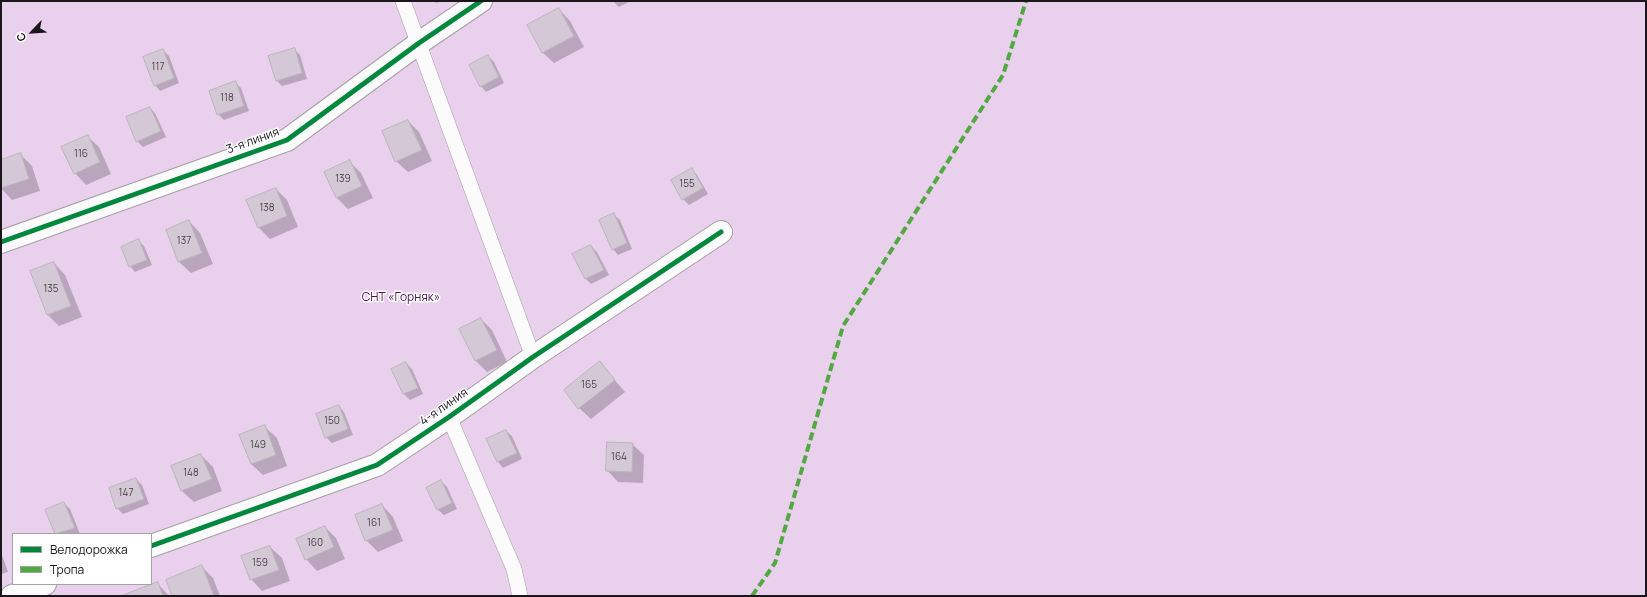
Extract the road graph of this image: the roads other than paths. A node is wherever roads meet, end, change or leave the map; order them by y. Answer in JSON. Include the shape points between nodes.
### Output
{"nodes":[{"id":1,"x":404,"y":1,"type":"edge"},
{"id":2,"x":482,"y":1,"type":"edge"},
{"id":3,"x":419,"y":44,"type":"junction"},
{"id":4,"x":721,"y":232,"type":"dead end"},
{"id":5,"x":1,"y":242,"type":"edge"},
{"id":6,"x":533,"y":357,"type":"junction"},
{"id":7,"x":449,"y":417,"type":"junction"},
{"id":8,"x":152,"y":546,"type":"edge"},
{"id":9,"x":42,"y":585,"type":"edge"},
{"id":10,"x":12,"y":596,"type":"edge"},
{"id":11,"x":520,"y":596,"type":"edge"}],
"edges":[{"from":1,"to":3,"type":"lane"},
{"from":2,"to":3,"type":"street","name":"3-я линия"},
{"from":3,"to":5,"type":"street","name":"3-я линия","via":[[287,140]]},
{"from":3,"to":6,"type":"lane"},
{"from":4,"to":6,"type":"street","name":"4-я линия"},
{"from":6,"to":7,"type":"street","name":"4-я линия"},
{"from":7,"to":8,"type":"street","name":"4-я линия","via":[[377,465]]},
{"from":7,"to":11,"type":"lane","via":[[514,569]]},
{"from":9,"to":10,"type":"street"}]}
